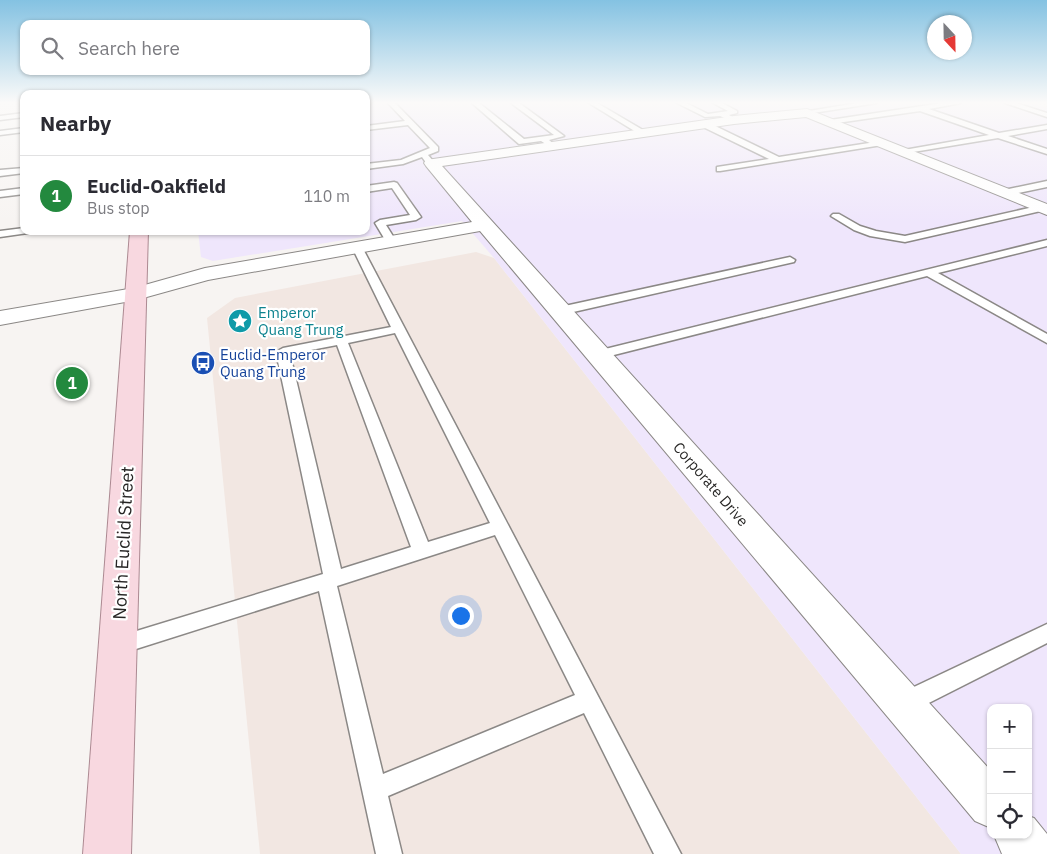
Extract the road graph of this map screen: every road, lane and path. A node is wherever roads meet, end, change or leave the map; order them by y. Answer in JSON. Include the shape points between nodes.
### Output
{"nodes":[{"id":1,"x":428,"y":143,"type":"edge"},
{"id":2,"x":541,"y":143,"type":"edge"},
{"id":3,"x":743,"y":143,"type":"edge"},
{"id":4,"x":882,"y":143,"type":"joint"},
{"id":5,"x":958,"y":143,"type":"edge"},
{"id":6,"x":1019,"y":143,"type":"edge"},
{"id":7,"x":904,"y":152,"type":"junction"},
{"id":8,"x":1047,"y":152,"type":"edge"},
{"id":9,"x":427,"y":159,"type":"junction"},
{"id":10,"x":778,"y":160,"type":"junction"},
{"id":11,"x":370,"y":166,"type":"edge"},
{"id":12,"x":720,"y":169,"type":"dead end"},
{"id":13,"x":20,"y":170,"type":"edge"},
{"id":14,"x":0,"y":173,"type":"edge"},
{"id":15,"x":1047,"y":184,"type":"edge"},
{"id":16,"x":370,"y":188,"type":"edge"},
{"id":17,"x":20,"y":192,"type":"edge"},
{"id":18,"x":1004,"y":193,"type":"junction"},
{"id":19,"x":0,"y":194,"type":"edge"},
{"id":20,"x":1045,"y":209,"type":"edge"},
{"id":21,"x":836,"y":216,"type":"dead end"},
{"id":22,"x":20,"y":232,"type":"edge"},
{"id":23,"x":492,"y":233,"type":"junction"},
{"id":24,"x":0,"y":234,"type":"edge"},
{"id":25,"x":139,"y":235,"type":"edge"},
{"id":26,"x":391,"y":241,"type":"junction"},
{"id":27,"x":1047,"y":243,"type":"edge"},
{"id":28,"x":362,"y":255,"type":"junction"},
{"id":29,"x":790,"y":260,"type":"dead end"},
{"id":30,"x":929,"y":273,"type":"junction"},
{"id":31,"x":136,"y":294,"type":"junction"},
{"id":32,"x":560,"y":311,"type":"junction"},
{"id":33,"x":0,"y":318,"type":"edge"},
{"id":34,"x":398,"y":329,"type":"junction"},
{"id":35,"x":1047,"y":339,"type":"edge"},
{"id":36,"x":341,"y":340,"type":"junction"},
{"id":37,"x":598,"y":355,"type":"junction"},
{"id":38,"x":500,"y":527,"type":"junction"},
{"id":39,"x":422,"y":552,"type":"junction"},
{"id":40,"x":330,"y":580,"type":"junction"},
{"id":41,"x":1047,"y":632,"type":"edge"},
{"id":42,"x":117,"y":646,"type":"junction"},
{"id":43,"x":589,"y":700,"type":"junction"},
{"id":44,"x":903,"y":704,"type":"junction"},
{"id":45,"x":374,"y":790,"type":"junction"},
{"id":46,"x":987,"y":800,"type":"edge"},
{"id":47,"x":1020,"y":839,"type":"edge"},
{"id":48,"x":106,"y":854,"type":"edge"},
{"id":49,"x":389,"y":854,"type":"edge"},
{"id":50,"x":668,"y":854,"type":"edge"},
{"id":51,"x":1033,"y":854,"type":"edge"}],
"edges":[{"from":1,"to":9,"type":"lane","via":[[434,150]]},
{"from":2,"to":9,"type":"street"},
{"from":3,"to":10,"type":"lane"},
{"from":4,"to":7,"type":"street"},
{"from":4,"to":10,"type":"lane"},
{"from":5,"to":7,"type":"lane"},
{"from":6,"to":8,"type":"lane"},
{"from":7,"to":18,"type":"street"},
{"from":9,"to":11,"type":"lane"},
{"from":9,"to":23,"type":"street","name":"Corporate Drive"},
{"from":10,"to":12,"type":"lane"},
{"from":13,"to":14,"type":"lane"},
{"from":15,"to":18,"type":"lane"},
{"from":16,"to":26,"type":"lane","via":[[394,185],[416,217],[380,223]]},
{"from":17,"to":19,"type":"lane"},
{"from":18,"to":20,"type":"street"},
{"from":20,"to":21,"type":"lane","via":[[905,239],[874,234]]},
{"from":22,"to":24,"type":"lane"},
{"from":23,"to":26,"type":"street"},
{"from":23,"to":28,"type":"street"},
{"from":23,"to":32,"type":"street","name":"Corporate Drive"},
{"from":25,"to":31,"type":"main road","name":"North Euclid Street"},
{"from":26,"to":28,"type":"street"},
{"from":27,"to":30,"type":"lane"},
{"from":28,"to":31,"type":"street","via":[[211,291]]},
{"from":28,"to":34,"type":"lane"},
{"from":29,"to":32,"type":"lane"},
{"from":30,"to":35,"type":"lane"},
{"from":30,"to":37,"type":"lane"},
{"from":31,"to":33,"type":"street"},
{"from":31,"to":42,"type":"main road","name":"North Euclid Street"},
{"from":32,"to":37,"type":"street","name":"Corporate Drive"},
{"from":34,"to":36,"type":"lane"},
{"from":34,"to":38,"type":"lane"},
{"from":36,"to":39,"type":"lane"},
{"from":36,"to":40,"type":"lane","via":[[283,352]]},
{"from":37,"to":44,"type":"street","name":"Corporate Drive"},
{"from":38,"to":39,"type":"lane"},
{"from":38,"to":43,"type":"lane"},
{"from":39,"to":40,"type":"lane"},
{"from":40,"to":42,"type":"lane"},
{"from":40,"to":45,"type":"lane"},
{"from":41,"to":44,"type":"lane"},
{"from":42,"to":48,"type":"main road","name":"North Euclid Street"},
{"from":43,"to":45,"type":"lane"},
{"from":43,"to":50,"type":"lane"},
{"from":44,"to":46,"type":"street","name":"Corporate Drive"},
{"from":45,"to":49,"type":"lane"},
{"from":47,"to":51,"type":"street"}]}
